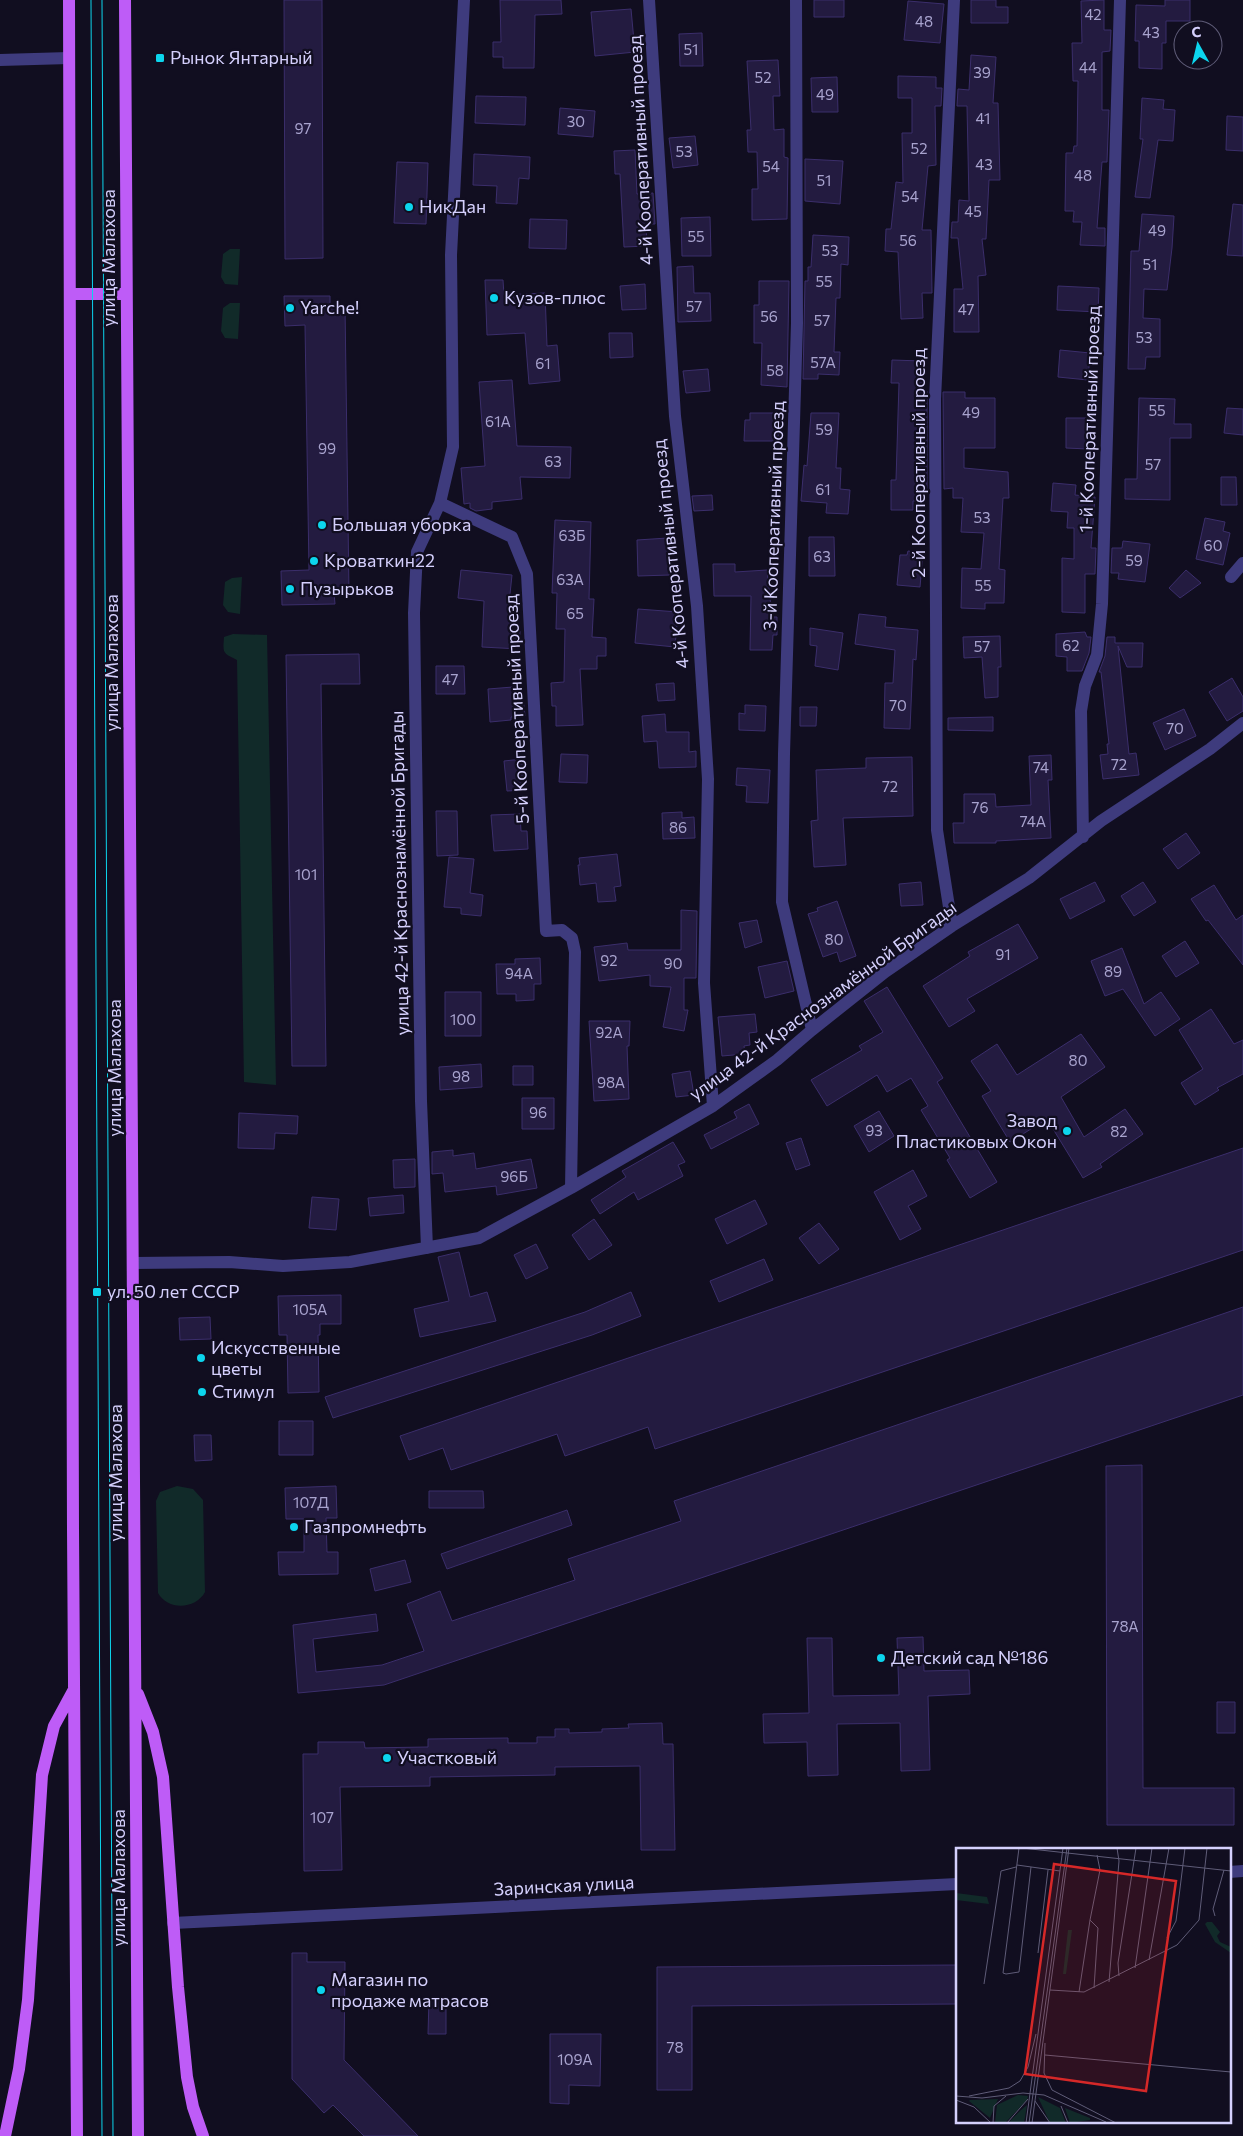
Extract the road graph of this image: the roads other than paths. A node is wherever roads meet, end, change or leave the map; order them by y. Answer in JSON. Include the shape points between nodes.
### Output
{"nodes":[{"id":1,"x":69,"y":0,"type":"edge"},
{"id":2,"x":125,"y":0,"type":"edge"},
{"id":3,"x":464,"y":0,"type":"edge"},
{"id":4,"x":649,"y":0,"type":"edge"},
{"id":5,"x":796,"y":0,"type":"edge"},
{"id":6,"x":954,"y":0,"type":"edge"},
{"id":7,"x":1120,"y":0,"type":"edge"},
{"id":8,"x":69,"y":58,"type":"junction"},
{"id":9,"x":0,"y":60,"type":"edge"},
{"id":10,"x":70,"y":294,"type":"junction"},
{"id":11,"x":126,"y":294,"type":"junction"},
{"id":12,"x":440,"y":503,"type":"junction"},
{"id":13,"x":1243,"y":563,"type":"edge"},
{"id":14,"x":1231,"y":577,"type":"dead end"},
{"id":15,"x":1243,"y":723,"type":"edge"},
{"id":16,"x":1083,"y":837,"type":"junction"},
{"id":17,"x":952,"y":926,"type":"junction"},
{"id":18,"x":812,"y":1030,"type":"junction"},
{"id":19,"x":713,"y":1106,"type":"junction"},
{"id":20,"x":571,"y":1188,"type":"junction"},
{"id":21,"x":427,"y":1248,"type":"junction"},
{"id":22,"x":134,"y":1263,"type":"junction"},
{"id":23,"x":135,"y":1688,"type":"junction"},
{"id":24,"x":74,"y":1689,"type":"junction"},
{"id":25,"x":1243,"y":1871,"type":"edge"},
{"id":26,"x":1230,"y":1872,"type":"edge"},
{"id":27,"x":956,"y":1884,"type":"edge"},
{"id":28,"x":173,"y":1923,"type":"junction"},
{"id":29,"x":5,"y":2136,"type":"edge"},
{"id":30,"x":77,"y":2136,"type":"edge"},
{"id":31,"x":138,"y":2136,"type":"edge"},
{"id":32,"x":203,"y":2136,"type":"edge"}],
"edges":[{"from":1,"to":8,"type":"main road"},
{"from":2,"to":11,"type":"main road","name":"улица Малахова"},
{"from":3,"to":12,"type":"street","via":[[451,256],[453,447]]},
{"from":4,"to":19,"type":"street","name":"4-й Кооперативный проезд","via":[[675,416],[696,606],[708,779],[704,983]]},
{"from":5,"to":18,"type":"street","name":"3-й Кооперативный проезд","via":[[797,323],[782,902]]},
{"from":6,"to":17,"type":"street","name":"2-й Кооперативный проезд","via":[[934,399],[937,830]]},
{"from":7,"to":16,"type":"street","name":"1-й Кооперативный проезд","via":[[1102,604],[1097,655],[1085,686],[1081,711]]},
{"from":8,"to":9,"type":"street"},
{"from":8,"to":10,"type":"main road"},
{"from":10,"to":11,"type":"main road"},
{"from":10,"to":24,"type":"main road"},
{"from":11,"to":22,"type":"main road","name":"улица Малахова"},
{"from":12,"to":20,"type":"street","name":"5-й Кооперативный проезд","via":[[512,537],[527,574],[546,931],[562,930],[572,938],[575,952]]},
{"from":12,"to":21,"type":"street","name":"улица 42-й Краснознамённой Бригады","via":[[417,552],[414,613],[421,1101]]},
{"from":13,"to":14,"type":"street"},
{"from":15,"to":16,"type":"street","name":"улица 42-й Краснознамённой Бригады","via":[[1210,749],[1101,821]]},
{"from":16,"to":17,"type":"street","name":"улица 42-й Краснознамённой Бригады","via":[[1029,878]]},
{"from":17,"to":18,"type":"street","name":"улица 42-й Краснознамённой Бригады","via":[[885,972]]},
{"from":18,"to":19,"type":"street","name":"улица 42-й Краснознамённой Бригады"},
{"from":19,"to":20,"type":"street","name":"улица 42-й Краснознамённой Бригады"},
{"from":20,"to":21,"type":"street","name":"улица 42-й Краснознамённой Бригады","via":[[479,1238]]},
{"from":21,"to":22,"type":"street","name":"улица 42-й Краснознамённой Бригады","via":[[350,1262],[283,1266],[229,1262]]},
{"from":22,"to":23,"type":"main road","name":"улица Малахова"},
{"from":23,"to":28,"type":"main road","via":[[153,1732],[162,1777]]},
{"from":23,"to":31,"type":"main road","name":"улица Малахова"},
{"from":24,"to":29,"type":"main road","via":[[54,1726],[42,1775],[28,2000],[19,2070]]},
{"from":24,"to":30,"type":"main road"},
{"from":25,"to":26,"type":"street"},
{"from":27,"to":28,"type":"street","name":"Заринская улица"},
{"from":28,"to":32,"type":"main road","via":[[187,2076]]}]}
